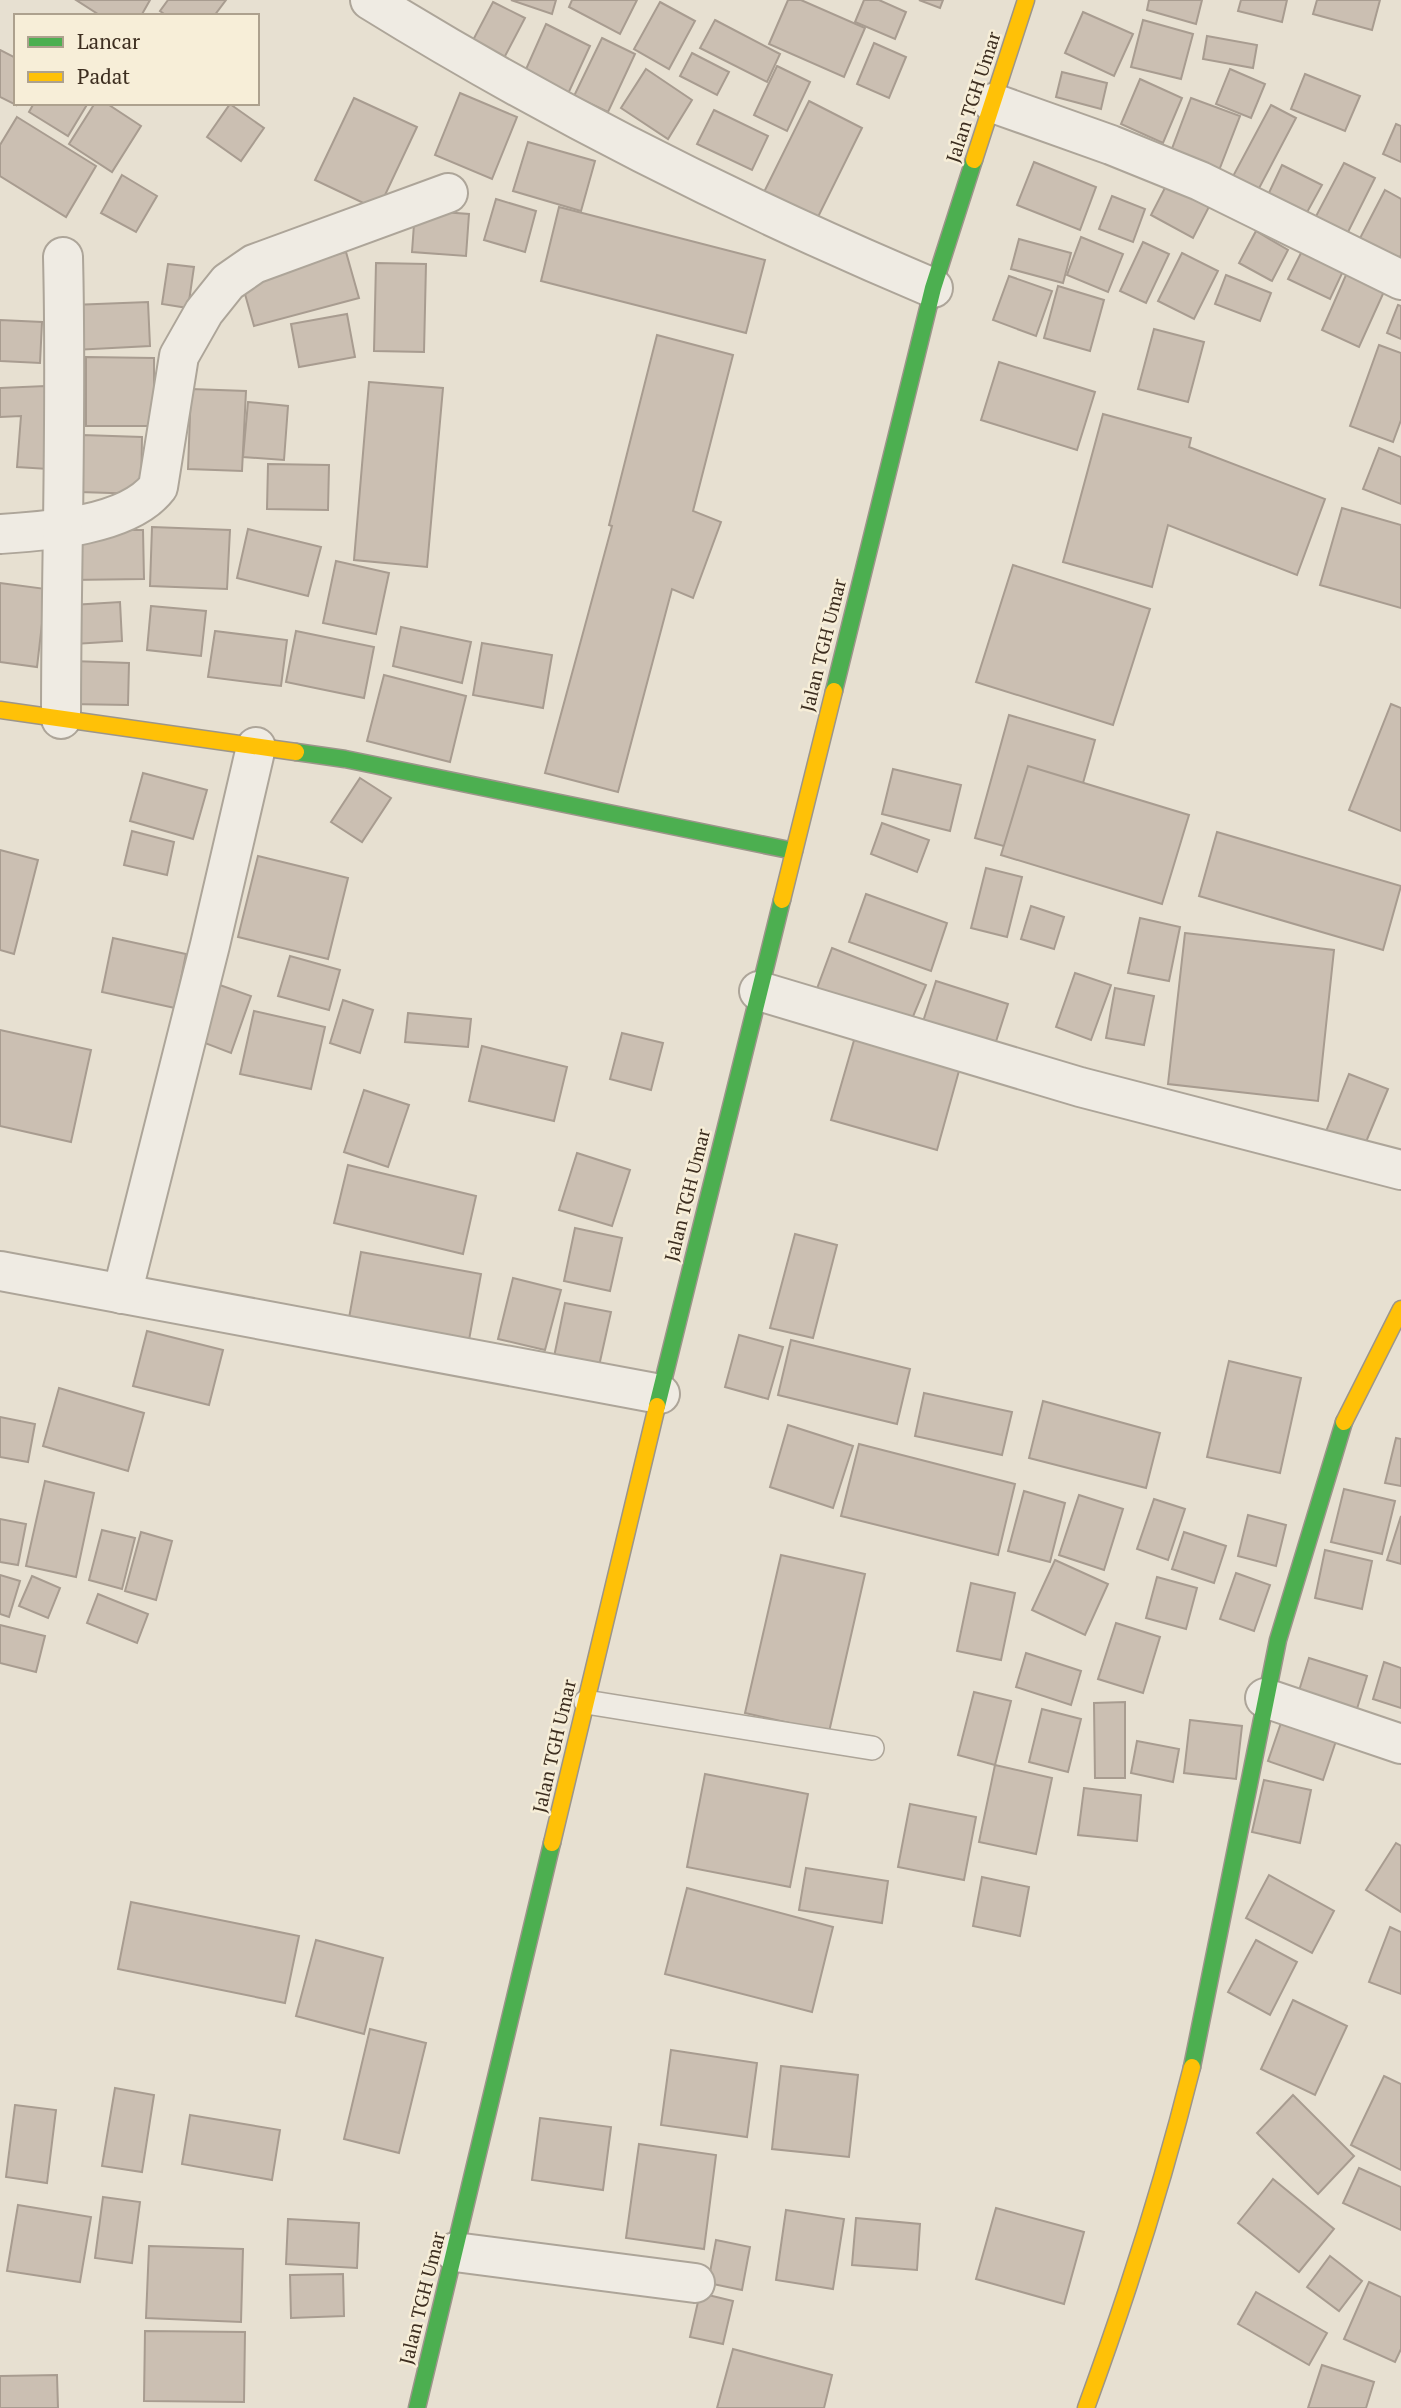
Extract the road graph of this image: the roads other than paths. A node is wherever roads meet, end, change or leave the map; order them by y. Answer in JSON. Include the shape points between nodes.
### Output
{"nodes":[{"id":1,"x":370,"y":0,"type":"edge"},
{"id":2,"x":1026,"y":0,"type":"edge"},
{"id":3,"x":993,"y":103,"type":"junction"},
{"id":4,"x":448,"y":193,"type":"dead end"},
{"id":5,"x":63,"y":257,"type":"dead end"},
{"id":6,"x":1401,"y":280,"type":"edge"},
{"id":7,"x":933,"y":288,"type":"junction"},
{"id":8,"x":61,"y":530,"type":"junction"},
{"id":9,"x":0,"y":534,"type":"edge"},
{"id":10,"x":0,"y":710,"type":"edge"},
{"id":11,"x":61,"y":719,"type":"junction"},
{"id":12,"x":256,"y":747,"type":"junction"},
{"id":13,"x":794,"y":851,"type":"junction"},
{"id":14,"x":759,"y":991,"type":"junction"},
{"id":15,"x":1401,"y":1170,"type":"edge"},
{"id":16,"x":0,"y":1271,"type":"edge"},
{"id":17,"x":122,"y":1294,"type":"junction"},
{"id":18,"x":1401,"y":1309,"type":"edge"},
{"id":19,"x":660,"y":1394,"type":"junction"},
{"id":20,"x":1265,"y":1698,"type":"junction"},
{"id":21,"x":586,"y":1702,"type":"junction"},
{"id":22,"x":1401,"y":1744,"type":"edge"},
{"id":23,"x":872,"y":1748,"type":"dead end"},
{"id":24,"x":455,"y":2252,"type":"junction"},
{"id":25,"x":695,"y":2283,"type":"dead end"},
{"id":26,"x":417,"y":2408,"type":"edge"},
{"id":27,"x":1086,"y":2408,"type":"edge"}],
"edges":[{"from":1,"to":7,"type":"street","via":[[542,103],[822,241]]},
{"from":2,"to":3,"type":"main road","name":"Jalan TGH Umar"},
{"from":3,"to":6,"type":"street","via":[[1200,181]]},
{"from":3,"to":7,"type":"main road","name":"Jalan TGH Umar"},
{"from":4,"to":8,"type":"street","via":[[254,264],[228,282],[179,356],[158,487],[150,497],[117,513]]},
{"from":5,"to":8,"type":"street"},
{"from":7,"to":13,"type":"main road","name":"Jalan TGH Umar"},
{"from":8,"to":9,"type":"street"},
{"from":8,"to":11,"type":"street"},
{"from":10,"to":11,"type":"main road"},
{"from":11,"to":12,"type":"main road"},
{"from":12,"to":13,"type":"main road","via":[[358,762]]},
{"from":12,"to":17,"type":"street"},
{"from":13,"to":14,"type":"main road","name":"Jalan TGH Umar"},
{"from":14,"to":15,"type":"street","via":[[1080,1087]]},
{"from":14,"to":19,"type":"main road","name":"Jalan TGH Umar"},
{"from":16,"to":17,"type":"street"},
{"from":17,"to":19,"type":"street"},
{"from":18,"to":20,"type":"main road","via":[[1343,1424]]},
{"from":19,"to":21,"type":"main road","name":"Jalan TGH Umar"},
{"from":20,"to":22,"type":"street"},
{"from":20,"to":27,"type":"main road","via":[[1197,2046],[1167,2167]]},
{"from":21,"to":23,"type":"lane"},
{"from":21,"to":24,"type":"main road","name":"Jalan TGH Umar"},
{"from":24,"to":25,"type":"street"},
{"from":24,"to":26,"type":"main road","name":"Jalan TGH Umar"}]}
